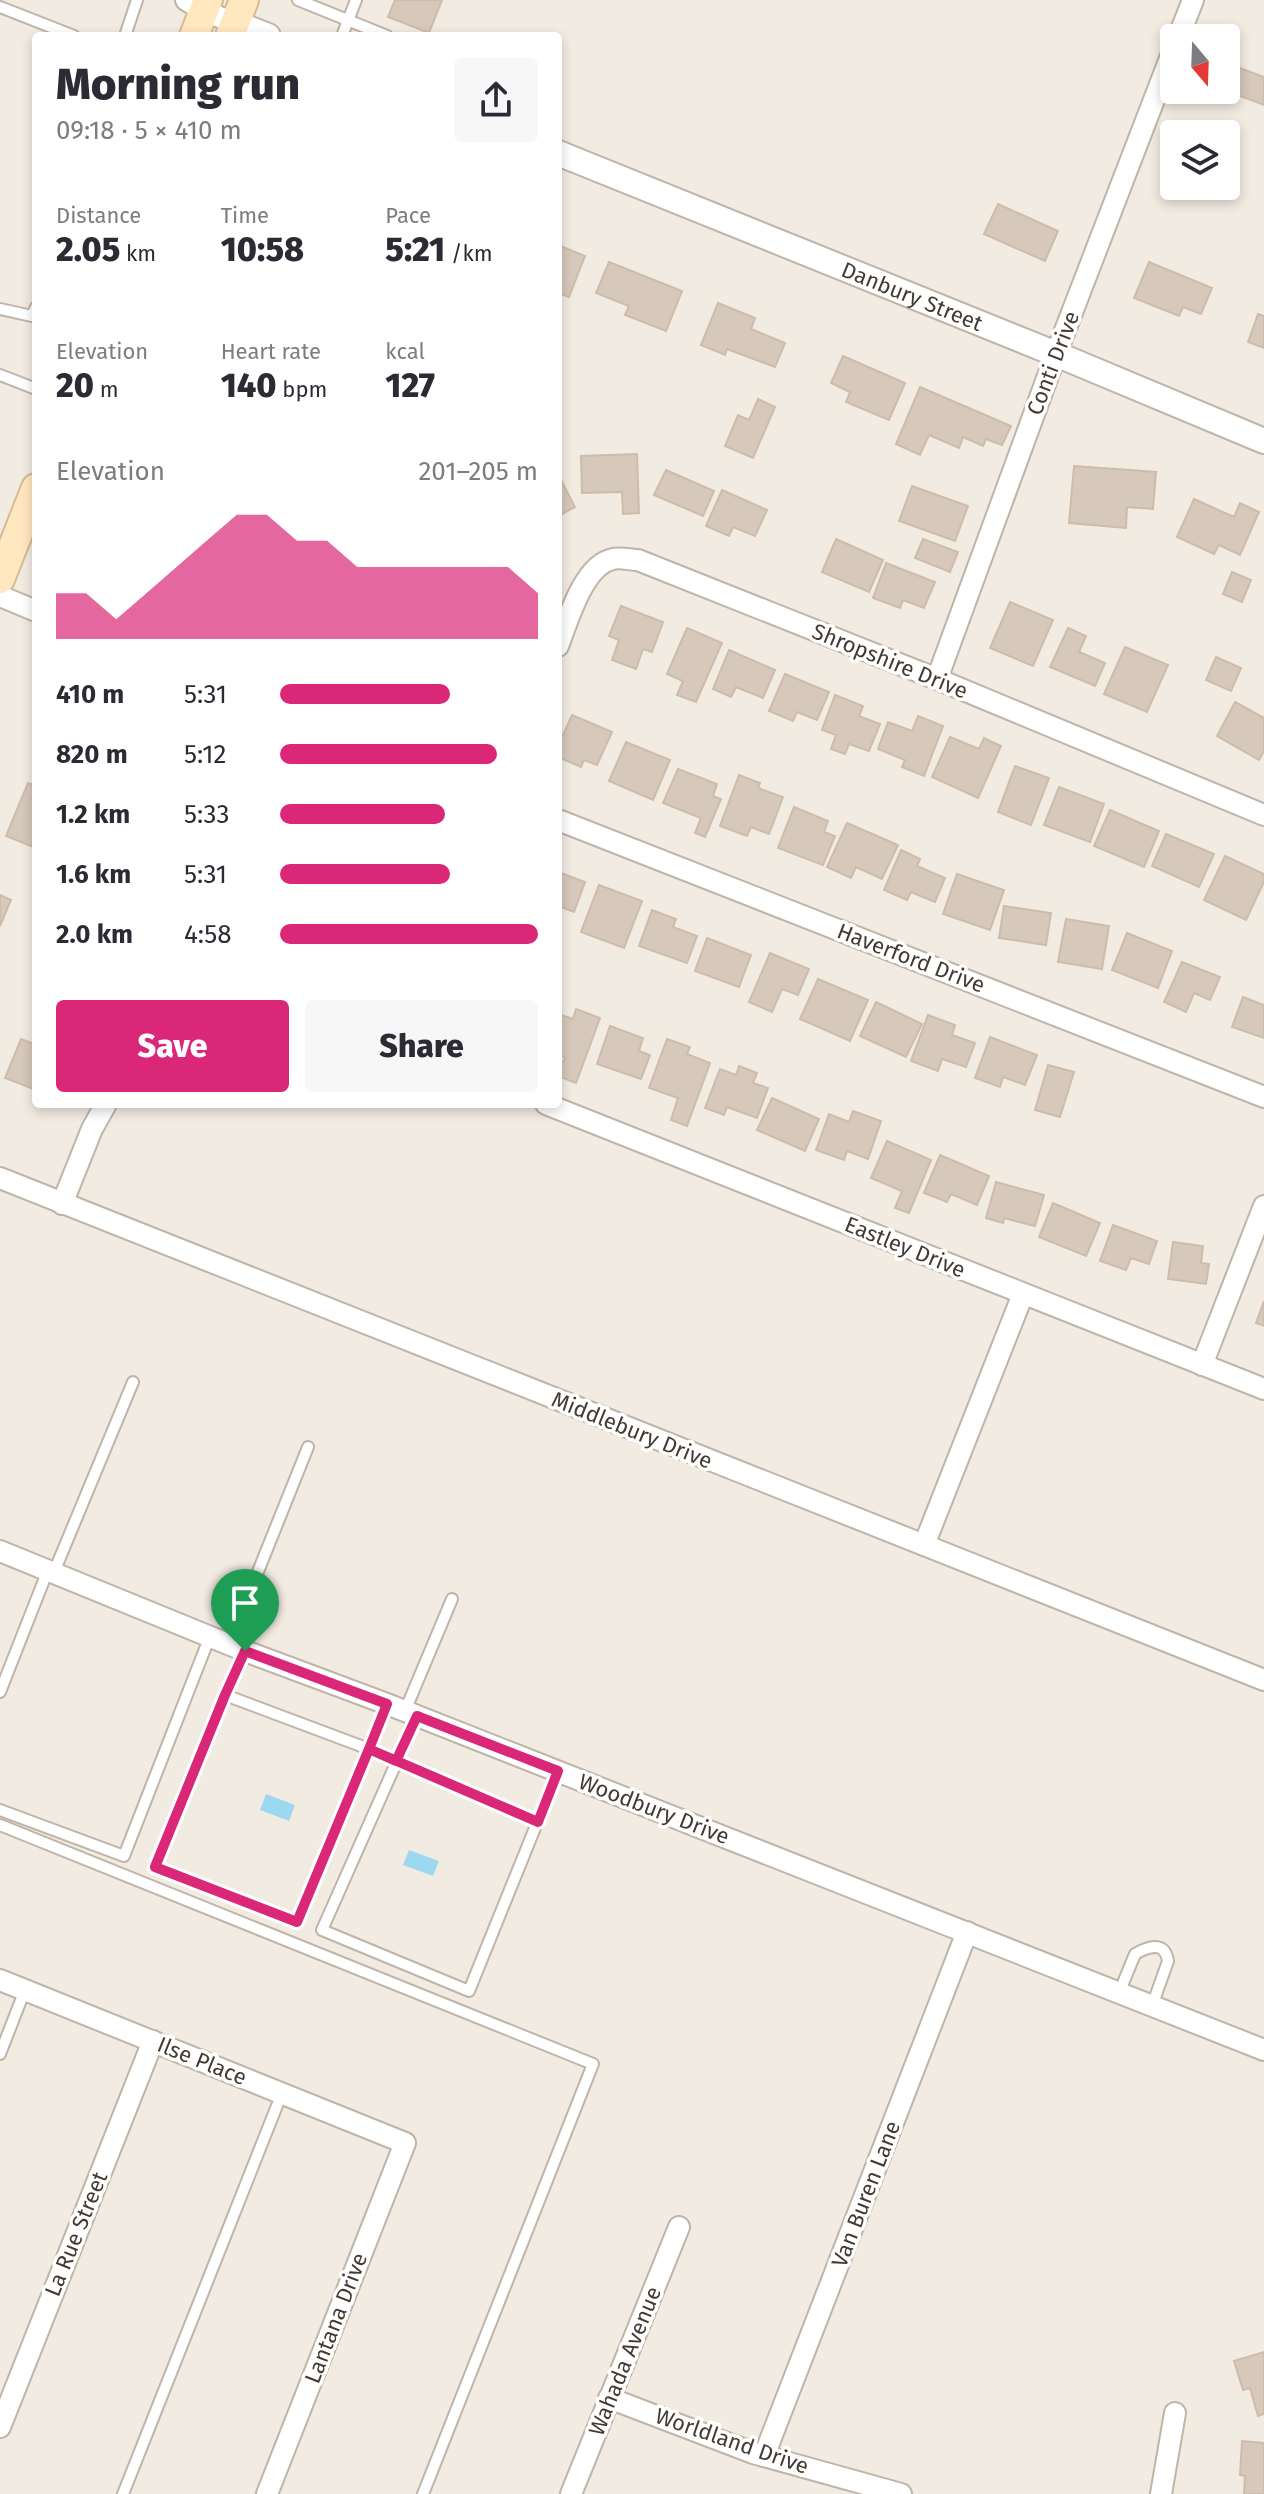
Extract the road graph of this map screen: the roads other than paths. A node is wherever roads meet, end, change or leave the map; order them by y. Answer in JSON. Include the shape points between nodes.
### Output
{"nodes":[{"id":1,"x":137,"y":0,"type":"edge"},
{"id":2,"x":298,"y":0,"type":"edge"},
{"id":3,"x":356,"y":0,"type":"edge"},
{"id":4,"x":1193,"y":0,"type":"edge"},
{"id":5,"x":0,"y":7,"type":"edge"},
{"id":6,"x":198,"y":12,"type":"edge"},
{"id":7,"x":236,"y":20,"type":"edge"},
{"id":8,"x":348,"y":21,"type":"junction"},
{"id":9,"x":1184,"y":24,"type":"edge"},
{"id":10,"x":64,"y":32,"type":"edge"},
{"id":11,"x":126,"y":32,"type":"edge"},
{"id":12,"x":260,"y":32,"type":"edge"},
{"id":13,"x":344,"y":32,"type":"edge"},
{"id":14,"x":377,"y":32,"type":"edge"},
{"id":15,"x":1160,"y":84,"type":"edge"},
{"id":16,"x":562,"y":155,"type":"edge"},
{"id":17,"x":0,"y":309,"type":"edge"},
{"id":18,"x":32,"y":316,"type":"edge"},
{"id":19,"x":1056,"y":354,"type":"junction"},
{"id":20,"x":0,"y":375,"type":"edge"},
{"id":21,"x":32,"y":387,"type":"edge"},
{"id":22,"x":1264,"y":441,"type":"edge"},
{"id":23,"x":32,"y":497,"type":"edge"},
{"id":24,"x":3,"y":562,"type":"edge"},
{"id":25,"x":0,"y":596,"type":"edge"},
{"id":26,"x":32,"y":609,"type":"edge"},
{"id":27,"x":562,"y":636,"type":"edge"},
{"id":28,"x":937,"y":679,"type":"junction"},
{"id":29,"x":1264,"y":815,"type":"edge"},
{"id":30,"x":562,"y":822,"type":"edge"},
{"id":31,"x":1264,"y":1097,"type":"edge"},
{"id":32,"x":104,"y":1108,"type":"edge"},
{"id":33,"x":556,"y":1108,"type":"edge"},
{"id":34,"x":0,"y":1178,"type":"edge"},
{"id":35,"x":62,"y":1204,"type":"junction"},
{"id":36,"x":1264,"y":1206,"type":"edge"},
{"id":37,"x":1023,"y":1294,"type":"junction"},
{"id":38,"x":1202,"y":1365,"type":"junction"},
{"id":39,"x":133,"y":1382,"type":"dead end"},
{"id":40,"x":1264,"y":1389,"type":"edge"},
{"id":41,"x":308,"y":1447,"type":"dead end"},
{"id":42,"x":924,"y":1545,"type":"junction"},
{"id":43,"x":0,"y":1551,"type":"edge"},
{"id":44,"x":51,"y":1571,"type":"junction"},
{"id":45,"x":452,"y":1599,"type":"dead end"},
{"id":46,"x":228,"y":1643,"type":"junction"},
{"id":47,"x":1264,"y":1680,"type":"edge"},
{"id":48,"x":0,"y":1692,"type":"edge"},
{"id":49,"x":225,"y":1695,"type":"junction"},
{"id":50,"x":403,"y":1710,"type":"junction"},
{"id":51,"x":369,"y":1749,"type":"junction"},
{"id":52,"x":396,"y":1761,"type":"junction"},
{"id":53,"x":558,"y":1771,"type":"junction"},
{"id":54,"x":0,"y":1810,"type":"edge"},
{"id":55,"x":538,"y":1822,"type":"junction"},
{"id":56,"x":0,"y":1825,"type":"edge"},
{"id":57,"x":967,"y":1932,"type":"junction"},
{"id":58,"x":0,"y":1980,"type":"edge"},
{"id":59,"x":25,"y":1990,"type":"junction"},
{"id":60,"x":1119,"y":1993,"type":"junction"},
{"id":61,"x":1152,"y":2006,"type":"junction"},
{"id":62,"x":153,"y":2041,"type":"junction"},
{"id":63,"x":1264,"y":2050,"type":"edge"},
{"id":64,"x":0,"y":2054,"type":"edge"},
{"id":65,"x":282,"y":2093,"type":"junction"},
{"id":66,"x":405,"y":2143,"type":"joint"},
{"id":67,"x":679,"y":2227,"type":"dead end"},
{"id":68,"x":609,"y":2398,"type":"junction"},
{"id":69,"x":1175,"y":2413,"type":"dead end"},
{"id":70,"x":0,"y":2427,"type":"edge"},
{"id":71,"x":764,"y":2456,"type":"junction"},
{"id":72,"x":123,"y":2494,"type":"edge"},
{"id":73,"x":267,"y":2494,"type":"edge"},
{"id":74,"x":423,"y":2494,"type":"edge"},
{"id":75,"x":571,"y":2494,"type":"edge"},
{"id":76,"x":901,"y":2494,"type":"edge"},
{"id":77,"x":1161,"y":2494,"type":"edge"}],
"edges":[{"from":1,"to":11,"type":"lane"},
{"from":2,"to":8,"type":"lane"},
{"from":3,"to":8,"type":"lane"},
{"from":4,"to":9,"type":"street"},
{"from":5,"to":10,"type":"lane"},
{"from":6,"to":7,"type":"street"},
{"from":7,"to":12,"type":"street"},
{"from":8,"to":13,"type":"lane"},
{"from":8,"to":14,"type":"lane"},
{"from":15,"to":19,"type":"street","name":"Conti Drive"},
{"from":16,"to":19,"type":"street","name":"Danbury Street"},
{"from":17,"to":18,"type":"lane"},
{"from":19,"to":22,"type":"street","name":"Danbury Street"},
{"from":19,"to":28,"type":"street","name":"Conti Drive"},
{"from":20,"to":21,"type":"lane"},
{"from":23,"to":24,"type":"main road"},
{"from":25,"to":26,"type":"street"},
{"from":27,"to":28,"type":"street","name":"Shropshire Drive","via":[[596,568],[612,559],[638,560]]},
{"from":28,"to":29,"type":"street","name":"Shropshire Drive"},
{"from":30,"to":31,"type":"street","name":"Haverford Drive"},
{"from":32,"to":35,"type":"street"},
{"from":33,"to":37,"type":"street","name":"Eastley Drive"},
{"from":34,"to":35,"type":"street","name":"Middlebury Drive"},
{"from":35,"to":42,"type":"street","name":"Middlebury Drive"},
{"from":36,"to":38,"type":"street"},
{"from":37,"to":38,"type":"street","name":"Eastley Drive"},
{"from":37,"to":42,"type":"street"},
{"from":38,"to":40,"type":"street","name":"Eastley Drive"},
{"from":39,"to":44,"type":"lane"},
{"from":41,"to":46,"type":"lane"},
{"from":42,"to":47,"type":"street","name":"Middlebury Drive"},
{"from":43,"to":44,"type":"street","name":"Woodbury Drive"},
{"from":44,"to":46,"type":"street","name":"Woodbury Drive"},
{"from":44,"to":48,"type":"lane"},
{"from":45,"to":50,"type":"lane"},
{"from":46,"to":49,"type":"lane"},
{"from":46,"to":50,"type":"street","name":"Woodbury Drive"},
{"from":46,"to":54,"type":"lane","via":[[124,1856]]},
{"from":49,"to":51,"type":"lane"},
{"from":49,"to":51,"type":"lane","via":[[155,1867],[283,1917],[297,1922]]},
{"from":50,"to":51,"type":"lane"},
{"from":50,"to":52,"type":"lane"},
{"from":50,"to":53,"type":"street","name":"Woodbury Drive"},
{"from":51,"to":52,"type":"lane"},
{"from":52,"to":55,"type":"lane"},
{"from":52,"to":55,"type":"lane","via":[[322,1930],[469,1991]]},
{"from":53,"to":55,"type":"lane"},
{"from":53,"to":57,"type":"street","name":"Woodbury Drive"},
{"from":56,"to":74,"type":"lane","via":[[593,2064]]},
{"from":57,"to":60,"type":"street","name":"Woodbury Drive"},
{"from":57,"to":71,"type":"street","name":"Van Buren Lane"},
{"from":58,"to":59,"type":"street","name":"Ilse Place"},
{"from":59,"to":62,"type":"street","name":"Ilse Place"},
{"from":59,"to":64,"type":"lane"},
{"from":60,"to":61,"type":"street","name":"Woodbury Drive"},
{"from":60,"to":61,"type":"lane","via":[[1135,1954],[1159,1947],[1168,1961]]},
{"from":61,"to":63,"type":"street","name":"Woodbury Drive"},
{"from":62,"to":65,"type":"street","name":"Ilse Place"},
{"from":62,"to":70,"type":"street","name":"La Rue Street"},
{"from":65,"to":66,"type":"street","name":"Ilse Place"},
{"from":65,"to":72,"type":"lane"},
{"from":66,"to":73,"type":"street","name":"Lantana Drive"},
{"from":67,"to":68,"type":"street","name":"Wahada Avenue"},
{"from":68,"to":71,"type":"street","name":"Worldland Drive"},
{"from":68,"to":75,"type":"street","name":"Wahada Avenue"},
{"from":69,"to":77,"type":"street"},
{"from":71,"to":76,"type":"street","name":"Worldland Drive"}]}
